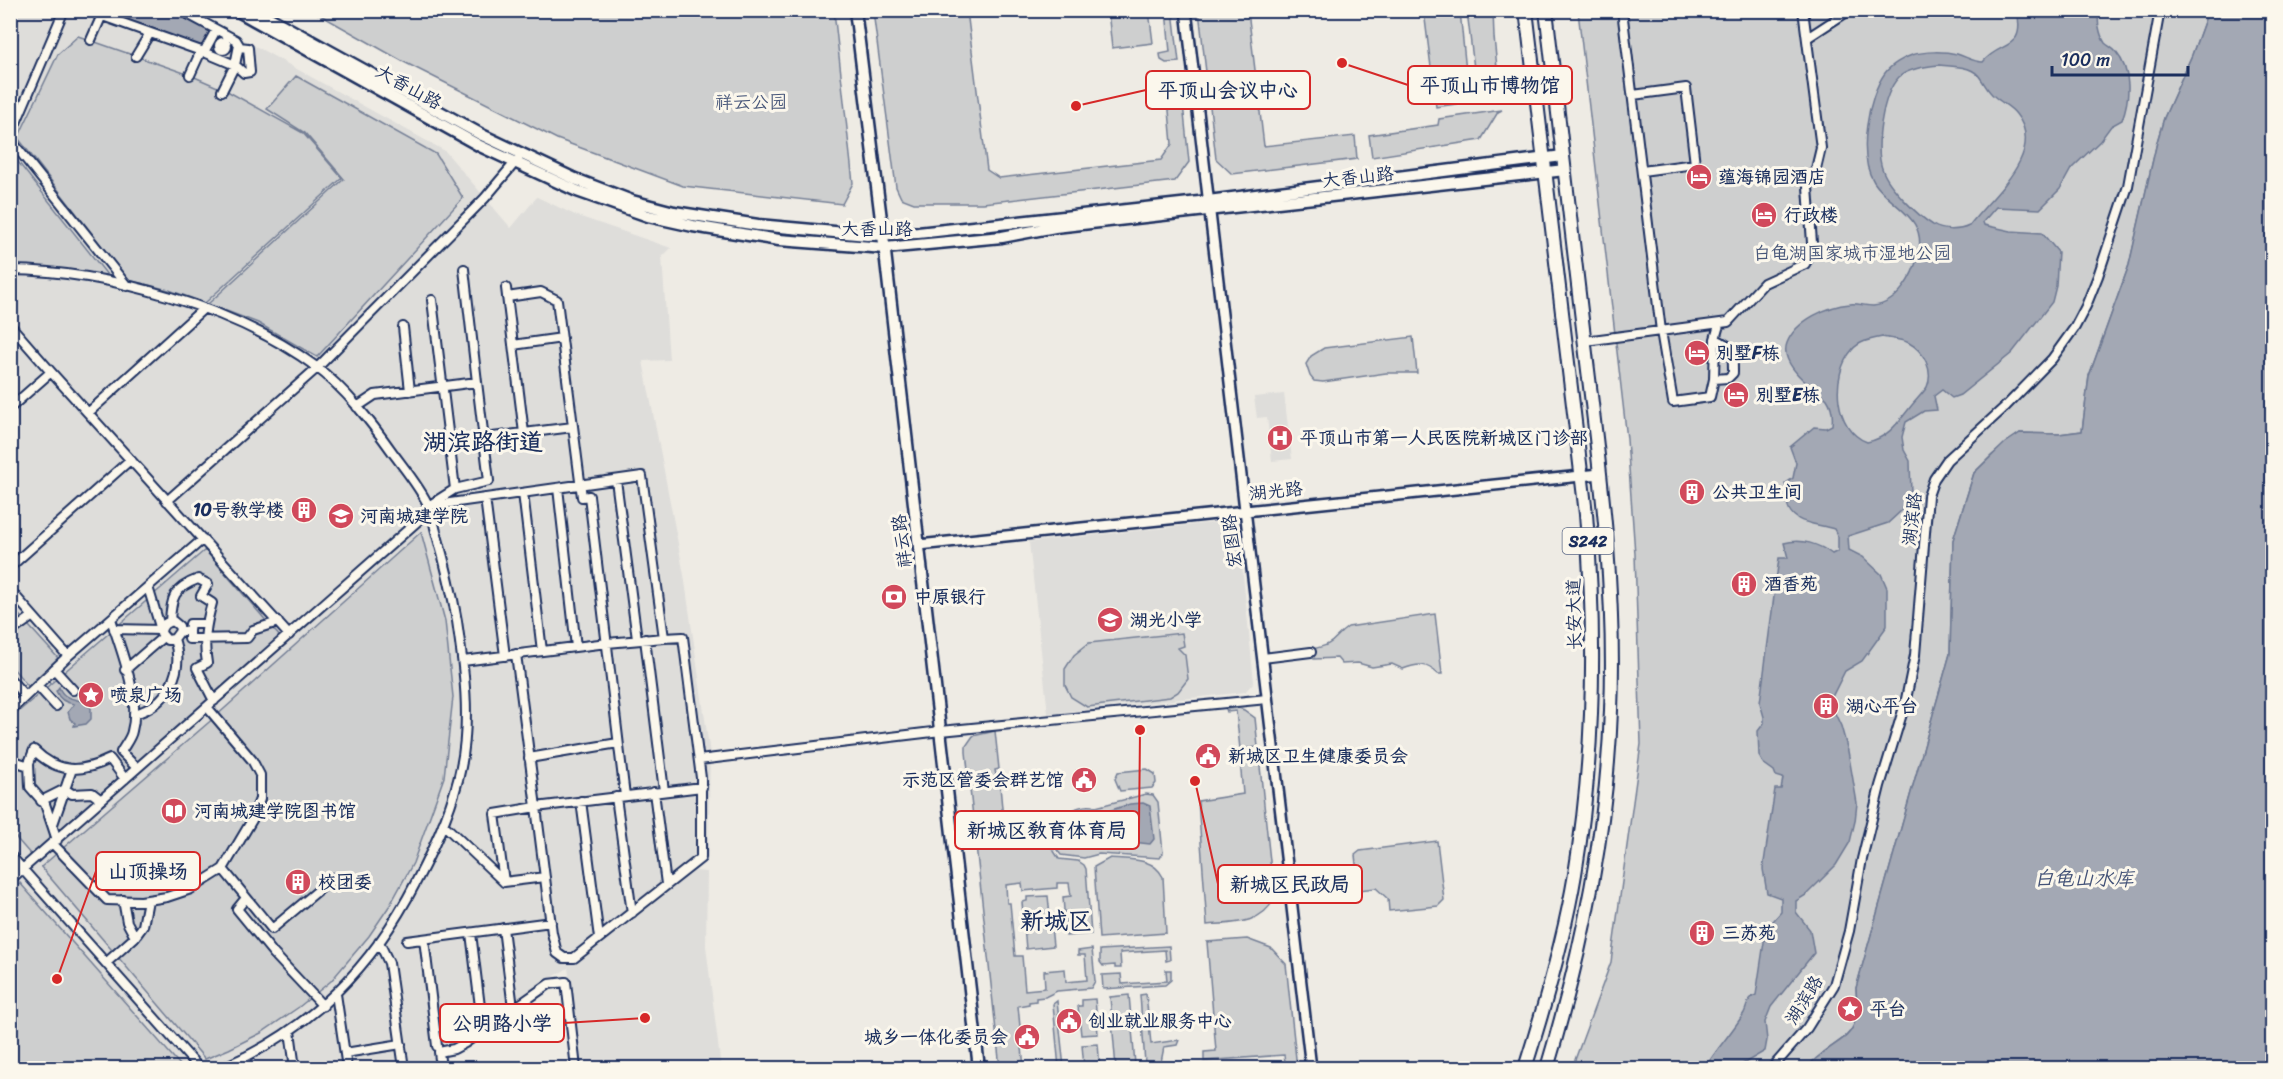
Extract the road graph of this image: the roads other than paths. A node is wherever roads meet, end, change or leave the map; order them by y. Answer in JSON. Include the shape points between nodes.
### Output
{"nodes":[{"id":1,"x":64,"y":10,"type":"edge"},
{"id":2,"x":180,"y":10,"type":"edge"},
{"id":3,"x":236,"y":10,"type":"edge"},
{"id":4,"x":255,"y":10,"type":"edge"},
{"id":5,"x":855,"y":10,"type":"edge"},
{"id":6,"x":1186,"y":10,"type":"edge"},
{"id":7,"x":1526,"y":10,"type":"edge"},
{"id":8,"x":1546,"y":10,"type":"edge"},
{"id":9,"x":1622,"y":10,"type":"edge"},
{"id":10,"x":1803,"y":10,"type":"edge"},
{"id":11,"x":1850,"y":10,"type":"edge"},
{"id":12,"x":2160,"y":10,"type":"edge"},
{"id":13,"x":97,"y":13,"type":"edge"},
{"id":14,"x":216,"y":30,"type":"junction"},
{"id":15,"x":150,"y":33,"type":"junction"},
{"id":16,"x":1807,"y":38,"type":"junction"},
{"id":17,"x":91,"y":40,"type":"dead end"},
{"id":18,"x":210,"y":41,"type":"junction"},
{"id":19,"x":223,"y":47,"type":"junction"},
{"id":20,"x":238,"y":50,"type":"junction"},
{"id":21,"x":203,"y":51,"type":"junction"},
{"id":22,"x":136,"y":56,"type":"dead end"},
{"id":23,"x":235,"y":65,"type":"junction"},
{"id":24,"x":190,"y":75,"type":"dead end"},
{"id":25,"x":222,"y":91,"type":"dead end"},
{"id":26,"x":1633,"y":95,"type":"junction"},
{"id":27,"x":10,"y":138,"type":"edge"},
{"id":28,"x":1563,"y":156,"type":"junction"},
{"id":29,"x":1543,"y":158,"type":"junction"},
{"id":30,"x":518,"y":159,"type":"junction"},
{"id":31,"x":1565,"y":170,"type":"junction"},
{"id":32,"x":1642,"y":171,"type":"junction"},
{"id":33,"x":1545,"y":172,"type":"junction"},
{"id":34,"x":1208,"y":206,"type":"junction"},
{"id":35,"x":883,"y":235,"type":"junction"},
{"id":36,"x":885,"y":248,"type":"junction"},
{"id":37,"x":464,"y":269,"type":"dead end"},
{"id":38,"x":10,"y":270,"type":"edge"},
{"id":39,"x":127,"y":286,"type":"junction"},
{"id":40,"x":432,"y":300,"type":"dead end"},
{"id":41,"x":203,"y":309,"type":"junction"},
{"id":42,"x":10,"y":325,"type":"edge"},
{"id":43,"x":1719,"y":325,"type":"junction"},
{"id":44,"x":403,"y":327,"type":"dead end"},
{"id":45,"x":1660,"y":331,"type":"junction"},
{"id":46,"x":562,"y":338,"type":"junction"},
{"id":47,"x":1715,"y":339,"type":"junction"},
{"id":48,"x":1585,"y":341,"type":"junction"},
{"id":49,"x":513,"y":345,"type":"junction"},
{"id":50,"x":317,"y":368,"type":"junction"},
{"id":51,"x":51,"y":372,"type":"junction"},
{"id":52,"x":1714,"y":379,"type":"junction"},
{"id":53,"x":477,"y":382,"type":"junction"},
{"id":54,"x":442,"y":387,"type":"junction"},
{"id":55,"x":410,"y":391,"type":"junction"},
{"id":56,"x":357,"y":407,"type":"junction"},
{"id":57,"x":10,"y":408,"type":"edge"},
{"id":58,"x":88,"y":413,"type":"junction"},
{"id":59,"x":573,"y":427,"type":"junction"},
{"id":60,"x":524,"y":433,"type":"junction"},
{"id":61,"x":484,"y":438,"type":"junction"},
{"id":62,"x":130,"y":460,"type":"junction"},
{"id":63,"x":1600,"y":474,"type":"junction"},
{"id":64,"x":1582,"y":476,"type":"junction"},
{"id":65,"x":616,"y":480,"type":"junction"},
{"id":66,"x":581,"y":485,"type":"junction"},
{"id":67,"x":558,"y":488,"type":"junction"},
{"id":68,"x":455,"y":489,"type":"junction"},
{"id":69,"x":523,"y":493,"type":"junction"},
{"id":70,"x":485,"y":498,"type":"junction"},
{"id":71,"x":167,"y":501,"type":"junction"},
{"id":72,"x":429,"y":506,"type":"junction"},
{"id":73,"x":1245,"y":511,"type":"junction"},
{"id":74,"x":203,"y":540,"type":"junction"},
{"id":75,"x":919,"y":544,"type":"junction"},
{"id":76,"x":10,"y":567,"type":"edge"},
{"id":77,"x":147,"y":587,"type":"junction"},
{"id":78,"x":10,"y":590,"type":"edge"},
{"id":79,"x":33,"y":616,"type":"junction"},
{"id":80,"x":111,"y":619,"type":"junction"},
{"id":81,"x":170,"y":622,"type":"junction"},
{"id":82,"x":278,"y":622,"type":"junction"},
{"id":83,"x":206,"y":624,"type":"junction"},
{"id":84,"x":114,"y":629,"type":"junction"},
{"id":85,"x":180,"y":631,"type":"junction"},
{"id":86,"x":189,"y":631,"type":"junction"},
{"id":87,"x":162,"y":633,"type":"junction"},
{"id":88,"x":289,"y":634,"type":"junction"},
{"id":89,"x":10,"y":635,"type":"edge"},
{"id":90,"x":664,"y":638,"type":"junction"},
{"id":91,"x":174,"y":639,"type":"junction"},
{"id":92,"x":641,"y":639,"type":"junction"},
{"id":93,"x":204,"y":640,"type":"junction"},
{"id":94,"x":608,"y":643,"type":"junction"},
{"id":95,"x":576,"y":647,"type":"junction"},
{"id":96,"x":542,"y":651,"type":"junction"},
{"id":97,"x":1311,"y":652,"type":"dead end"},
{"id":98,"x":516,"y":654,"type":"junction"},
{"id":99,"x":68,"y":656,"type":"junction"},
{"id":100,"x":505,"y":656,"type":"junction"},
{"id":101,"x":1263,"y":658,"type":"junction"},
{"id":102,"x":463,"y":661,"type":"junction"},
{"id":103,"x":54,"y":669,"type":"junction"},
{"id":104,"x":125,"y":670,"type":"junction"},
{"id":105,"x":10,"y":679,"type":"edge"},
{"id":106,"x":37,"y":685,"type":"junction"},
{"id":107,"x":73,"y":690,"type":"dead end"},
{"id":108,"x":25,"y":696,"type":"junction"},
{"id":109,"x":1268,"y":699,"type":"junction"},
{"id":110,"x":214,"y":701,"type":"junction"},
{"id":111,"x":56,"y":706,"type":"dead end"},
{"id":112,"x":207,"y":707,"type":"junction"},
{"id":113,"x":10,"y":711,"type":"edge"},
{"id":114,"x":134,"y":714,"type":"junction"},
{"id":115,"x":941,"y":731,"type":"junction"},
{"id":116,"x":618,"y":743,"type":"junction"},
{"id":117,"x":121,"y":752,"type":"junction"},
{"id":118,"x":530,"y":758,"type":"junction"},
{"id":119,"x":110,"y":759,"type":"junction"},
{"id":120,"x":699,"y":760,"type":"junction"},
{"id":121,"x":10,"y":762,"type":"edge"},
{"id":122,"x":29,"y":766,"type":"junction"},
{"id":123,"x":137,"y":768,"type":"junction"},
{"id":124,"x":72,"y":769,"type":"junction"},
{"id":125,"x":125,"y":779,"type":"junction"},
{"id":126,"x":702,"y":787,"type":"junction"},
{"id":127,"x":65,"y":789,"type":"junction"},
{"id":128,"x":664,"y":791,"type":"junction"},
{"id":129,"x":654,"y":792,"type":"junction"},
{"id":130,"x":620,"y":796,"type":"junction"},
{"id":131,"x":101,"y":800,"type":"junction"},
{"id":132,"x":41,"y":801,"type":"junction"},
{"id":133,"x":581,"y":801,"type":"junction"},
{"id":134,"x":536,"y":807,"type":"junction"},
{"id":135,"x":443,"y":824,"type":"junction"},
{"id":136,"x":52,"y":825,"type":"junction"},
{"id":137,"x":54,"y":841,"type":"junction"},
{"id":138,"x":10,"y":855,"type":"edge"},
{"id":139,"x":23,"y":869,"type":"junction"},
{"id":140,"x":223,"y":869,"type":"junction"},
{"id":141,"x":545,"y":877,"type":"junction"},
{"id":142,"x":333,"y":878,"type":"dead end"},
{"id":143,"x":10,"y":880,"type":"edge"},
{"id":144,"x":504,"y":882,"type":"junction"},
{"id":145,"x":666,"y":884,"type":"junction"},
{"id":146,"x":246,"y":898,"type":"junction"},
{"id":147,"x":123,"y":900,"type":"junction"},
{"id":148,"x":148,"y":900,"type":"junction"},
{"id":149,"x":632,"y":914,"type":"junction"},
{"id":150,"x":551,"y":922,"type":"junction"},
{"id":151,"x":503,"y":928,"type":"junction"},
{"id":152,"x":471,"y":933,"type":"junction"},
{"id":153,"x":135,"y":937,"type":"junction"},
{"id":154,"x":599,"y":938,"type":"junction"},
{"id":155,"x":424,"y":939,"type":"junction"},
{"id":156,"x":407,"y":941,"type":"dead end"},
{"id":157,"x":379,"y":942,"type":"junction"},
{"id":158,"x":106,"y":963,"type":"junction"},
{"id":159,"x":336,"y":993,"type":"junction"},
{"id":160,"x":512,"y":1000,"type":"dead end"},
{"id":161,"x":323,"y":1006,"type":"junction"},
{"id":162,"x":482,"y":1023,"type":"dead end"},
{"id":163,"x":290,"y":1031,"type":"junction"},
{"id":164,"x":401,"y":1044,"type":"junction"},
{"id":165,"x":437,"y":1046,"type":"dead end"},
{"id":166,"x":345,"y":1053,"type":"junction"},
{"id":167,"x":245,"y":1057,"type":"junction"},
{"id":168,"x":199,"y":1068,"type":"edge"},
{"id":169,"x":225,"y":1068,"type":"edge"},
{"id":170,"x":247,"y":1068,"type":"edge"},
{"id":171,"x":295,"y":1068,"type":"edge"},
{"id":172,"x":347,"y":1068,"type":"edge"},
{"id":173,"x":404,"y":1068,"type":"edge"},
{"id":174,"x":441,"y":1068,"type":"edge"},
{"id":175,"x":576,"y":1068,"type":"edge"},
{"id":176,"x":979,"y":1068,"type":"edge"},
{"id":177,"x":1311,"y":1068,"type":"edge"},
{"id":178,"x":1525,"y":1068,"type":"edge"},
{"id":179,"x":1547,"y":1068,"type":"edge"},
{"id":180,"x":1772,"y":1068,"type":"edge"}],
"edges":[{"from":1,"to":27,"type":"street"},
{"from":2,"to":14,"type":"street"},
{"from":3,"to":30,"type":"main road","name":"大香山路"},
{"from":4,"to":30,"type":"main road","name":"大香山路"},
{"from":5,"to":35,"type":"main road","name":"祥云路"},
{"from":6,"to":34,"type":"street","name":"宏图路"},
{"from":7,"to":29,"type":"main road","name":"长安大道","number":"S242"},
{"from":8,"to":28,"type":"main road","name":"长安大道","number":"S242"},
{"from":9,"to":26,"type":"street"},
{"from":10,"to":16,"type":"street"},
{"from":11,"to":16,"type":"street"},
{"from":12,"to":180,"type":"street","name":"湖滨路","via":[[2128,186],[2086,306],[2052,359],[1947,460],[1934,478],[1928,496],[1915,655],[1862,860],[1849,931],[1834,985],[1807,1028]]},
{"from":13,"to":15,"type":"street"},
{"from":13,"to":17,"type":"street"},
{"from":14,"to":18,"type":"street"},
{"from":14,"to":19,"type":"street"},
{"from":15,"to":21,"type":"street"},
{"from":15,"to":22,"type":"street"},
{"from":16,"to":43,"type":"street","via":[[1821,148],[1808,187],[1811,254],[1797,269],[1764,283],[1734,317]]},
{"from":18,"to":19,"type":"street"},
{"from":18,"to":21,"type":"street"},
{"from":19,"to":20,"type":"street"},
{"from":19,"to":21,"type":"street"},
{"from":19,"to":23,"type":"street"},
{"from":20,"to":23,"type":"street"},
{"from":20,"to":23,"type":"street","via":[[248,48],[250,69],[244,73]]},
{"from":21,"to":24,"type":"street"},
{"from":23,"to":25,"type":"street"},
{"from":26,"to":32,"type":"street"},
{"from":26,"to":32,"type":"street","via":[[1686,88],[1692,132],[1695,164]]},
{"from":27,"to":39,"type":"street"},
{"from":28,"to":29,"type":"main road","name":"大香山路"},
{"from":28,"to":31,"type":"main road","name":"长安大道","number":"S242"},
{"from":29,"to":33,"type":"main road","name":"长安大道","number":"S242"},
{"from":29,"to":34,"type":"main road","name":"大香山路"},
{"from":30,"to":35,"type":"main road","name":"大香山路","via":[[674,212],[766,226]]},
{"from":30,"to":36,"type":"main road","name":"大香山路","via":[[596,198],[674,222],[779,240]]},
{"from":30,"to":50,"type":"street","via":[[485,198]]},
{"from":31,"to":33,"type":"main road","name":"大香山路"},
{"from":31,"to":48,"type":"main road","name":"长安大道","number":"S242"},
{"from":32,"to":45,"type":"street"},
{"from":33,"to":34,"type":"main road","name":"大香山路"},
{"from":33,"to":64,"type":"main road","name":"长安大道","number":"S242"},
{"from":34,"to":35,"type":"main road","name":"大香山路"},
{"from":34,"to":36,"type":"main road","name":"大香山路","via":[[1002,237]]},
{"from":34,"to":73,"type":"street","name":"宏图路"},
{"from":35,"to":36,"type":"main road","name":"祥云路"},
{"from":36,"to":75,"type":"main road","name":"祥云路"},
{"from":37,"to":53,"type":"street"},
{"from":38,"to":39,"type":"street"},
{"from":39,"to":41,"type":"street"},
{"from":40,"to":54,"type":"street"},
{"from":41,"to":50,"type":"street","via":[[258,331]]},
{"from":41,"to":58,"type":"street"},
{"from":42,"to":51,"type":"street"},
{"from":43,"to":45,"type":"street"},
{"from":43,"to":47,"type":"street"},
{"from":44,"to":55,"type":"street"},
{"from":45,"to":48,"type":"street"},
{"from":45,"to":52,"type":"street","via":[[1673,402],[1710,397]]},
{"from":46,"to":49,"type":"street"},
{"from":46,"to":49,"type":"street","via":[[557,300],[541,292],[506,292]]},
{"from":46,"to":59,"type":"street"},
{"from":47,"to":52,"type":"street"},
{"from":47,"to":52,"type":"street","via":[[1730,347],[1733,373],[1728,378]]},
{"from":48,"to":63,"type":"main road","name":"长安大道","number":"S242"},
{"from":49,"to":60,"type":"street"},
{"from":50,"to":56,"type":"street"},
{"from":50,"to":71,"type":"street"},
{"from":51,"to":57,"type":"street"},
{"from":51,"to":58,"type":"street"},
{"from":53,"to":54,"type":"street"},
{"from":53,"to":61,"type":"street"},
{"from":54,"to":55,"type":"street"},
{"from":54,"to":68,"type":"street"},
{"from":55,"to":56,"type":"street","via":[[375,395]]},
{"from":56,"to":72,"type":"street"},
{"from":58,"to":62,"type":"street"},
{"from":59,"to":60,"type":"street"},
{"from":59,"to":66,"type":"street"},
{"from":60,"to":61,"type":"street"},
{"from":61,"to":68,"type":"street","via":[[489,481]]},
{"from":62,"to":71,"type":"street"},
{"from":62,"to":76,"type":"street"},
{"from":63,"to":64,"type":"street","name":"湖光路"},
{"from":63,"to":179,"type":"main road","name":"长安大道","number":"S242","via":[[1612,633],[1606,786],[1594,877]]},
{"from":64,"to":73,"type":"street","name":"湖光路"},
{"from":64,"to":178,"type":"main road","name":"长安大道","number":"S242","via":[[1593,596],[1586,794],[1575,875],[1559,949]]},
{"from":65,"to":66,"type":"street"},
{"from":65,"to":90,"type":"street","via":[[642,476]]},
{"from":65,"to":92,"type":"street"},
{"from":66,"to":67,"type":"street"},
{"from":66,"to":94,"type":"street","via":[[582,496],[589,496]]},
{"from":67,"to":69,"type":"street"},
{"from":67,"to":95,"type":"street"},
{"from":68,"to":72,"type":"street"},
{"from":69,"to":70,"type":"street"},
{"from":69,"to":96,"type":"street"},
{"from":70,"to":72,"type":"street"},
{"from":70,"to":100,"type":"street"},
{"from":71,"to":74,"type":"street"},
{"from":72,"to":88,"type":"street","via":[[419,520]]},
{"from":72,"to":102,"type":"street","via":[[454,605]]},
{"from":73,"to":75,"type":"street","name":"湖光路"},
{"from":73,"to":101,"type":"street","name":"宏图路"},
{"from":74,"to":77,"type":"street"},
{"from":74,"to":82,"type":"street"},
{"from":75,"to":115,"type":"main road","name":"祥云路"},
{"from":77,"to":80,"type":"street"},
{"from":77,"to":87,"type":"street"},
{"from":78,"to":79,"type":"street"},
{"from":79,"to":89,"type":"street"},
{"from":79,"to":99,"type":"street"},
{"from":80,"to":84,"type":"street"},
{"from":80,"to":99,"type":"street"},
{"from":81,"to":83,"type":"street","via":[[175,594],[198,579],[208,584],[201,596],[212,603]]},
{"from":81,"to":85,"type":"street","via":[[179,626]]},
{"from":81,"to":87,"type":"street","via":[[163,626]]},
{"from":82,"to":88,"type":"street"},
{"from":82,"to":93,"type":"street","via":[[253,630],[247,638]]},
{"from":83,"to":86,"type":"street","via":[[190,624]]},
{"from":83,"to":93,"type":"street"},
{"from":84,"to":87,"type":"street"},
{"from":84,"to":104,"type":"street"},
{"from":85,"to":86,"type":"street"},
{"from":85,"to":91,"type":"street"},
{"from":86,"to":93,"type":"street","via":[[189,639]]},
{"from":87,"to":91,"type":"street","via":[[167,640]]},
{"from":87,"to":104,"type":"street"},
{"from":88,"to":110,"type":"street"},
{"from":90,"to":92,"type":"street"},
{"from":90,"to":120,"type":"street","via":[[683,637]]},
{"from":91,"to":114,"type":"street","via":[[177,660],[170,689],[147,711]]},
{"from":92,"to":94,"type":"street"},
{"from":92,"to":128,"type":"street"},
{"from":93,"to":110,"type":"street","via":[[207,663],[196,668]]},
{"from":94,"to":95,"type":"street"},
{"from":94,"to":116,"type":"street"},
{"from":95,"to":96,"type":"street"},
{"from":96,"to":98,"type":"street"},
{"from":97,"to":101,"type":"street"},
{"from":98,"to":100,"type":"street"},
{"from":98,"to":118,"type":"street"},
{"from":99,"to":103,"type":"street"},
{"from":100,"to":102,"type":"street"},
{"from":101,"to":109,"type":"street","name":"宏图路"},
{"from":102,"to":135,"type":"street","via":[[466,727],[461,767]]},
{"from":103,"to":106,"type":"street"},
{"from":103,"to":107,"type":"street"},
{"from":104,"to":114,"type":"street"},
{"from":105,"to":108,"type":"street"},
{"from":106,"to":108,"type":"street"},
{"from":106,"to":111,"type":"street"},
{"from":108,"to":113,"type":"street"},
{"from":109,"to":115,"type":"street"},
{"from":109,"to":177,"type":"street","name":"宏图路"},
{"from":110,"to":112,"type":"street"},
{"from":112,"to":123,"type":"street"},
{"from":112,"to":140,"type":"street","via":[[260,775],[260,800]]},
{"from":114,"to":117,"type":"street","via":[[132,733]]},
{"from":115,"to":120,"type":"street"},
{"from":115,"to":176,"type":"main road","name":"祥云路"},
{"from":116,"to":118,"type":"street"},
{"from":116,"to":130,"type":"street"},
{"from":117,"to":119,"type":"street"},
{"from":117,"to":123,"type":"street"},
{"from":118,"to":134,"type":"street"},
{"from":119,"to":124,"type":"street","via":[[92,767]]},
{"from":119,"to":125,"type":"street"},
{"from":120,"to":126,"type":"street"},
{"from":121,"to":122,"type":"street"},
{"from":122,"to":124,"type":"street","via":[[34,750],[58,767]]},
{"from":122,"to":132,"type":"street","via":[[30,787]]},
{"from":123,"to":125,"type":"street"},
{"from":124,"to":127,"type":"street"},
{"from":125,"to":131,"type":"street"},
{"from":126,"to":128,"type":"street"},
{"from":126,"to":145,"type":"street","via":[[702,858]]},
{"from":127,"to":131,"type":"street","via":[[72,794],[92,793]]},
{"from":127,"to":132,"type":"street"},
{"from":127,"to":136,"type":"street"},
{"from":128,"to":129,"type":"street"},
{"from":129,"to":130,"type":"street"},
{"from":129,"to":145,"type":"street"},
{"from":130,"to":133,"type":"street"},
{"from":130,"to":149,"type":"street"},
{"from":131,"to":137,"type":"street"},
{"from":132,"to":136,"type":"street"},
{"from":133,"to":134,"type":"street"},
{"from":133,"to":154,"type":"street"},
{"from":134,"to":141,"type":"street"},
{"from":134,"to":144,"type":"street","via":[[495,813]]},
{"from":135,"to":144,"type":"street"},
{"from":135,"to":157,"type":"street","via":[[408,897]]},
{"from":136,"to":137,"type":"street"},
{"from":137,"to":139,"type":"street"},
{"from":137,"to":147,"type":"street","via":[[107,900]]},
{"from":138,"to":139,"type":"street"},
{"from":139,"to":143,"type":"street"},
{"from":139,"to":158,"type":"street"},
{"from":140,"to":146,"type":"street"},
{"from":140,"to":148,"type":"street","via":[[191,889]]},
{"from":141,"to":144,"type":"street"},
{"from":141,"to":150,"type":"street"},
{"from":142,"to":146,"type":"street","via":[[272,929]]},
{"from":145,"to":149,"type":"street"},
{"from":146,"to":161,"type":"street","via":[[237,909]]},
{"from":147,"to":148,"type":"street"},
{"from":147,"to":153,"type":"street"},
{"from":148,"to":153,"type":"street","via":[[143,926]]},
{"from":149,"to":154,"type":"street"},
{"from":150,"to":151,"type":"street"},
{"from":150,"to":154,"type":"street","via":[[557,953],[564,958],[574,958]]},
{"from":151,"to":152,"type":"street"},
{"from":151,"to":160,"type":"street"},
{"from":152,"to":155,"type":"street"},
{"from":152,"to":162,"type":"street"},
{"from":153,"to":158,"type":"street"},
{"from":155,"to":156,"type":"street"},
{"from":155,"to":165,"type":"street"},
{"from":157,"to":159,"type":"street"},
{"from":157,"to":164,"type":"street","via":[[389,963]]},
{"from":158,"to":168,"type":"street"},
{"from":159,"to":161,"type":"street"},
{"from":159,"to":166,"type":"street"},
{"from":161,"to":163,"type":"street"},
{"from":163,"to":167,"type":"street"},
{"from":163,"to":171,"type":"street"},
{"from":164,"to":166,"type":"street"},
{"from":164,"to":173,"type":"street"},
{"from":166,"to":172,"type":"street"},
{"from":167,"to":169,"type":"street"},
{"from":167,"to":170,"type":"street"},
{"from":174,"to":175,"type":"street","via":[[439,1052],[460,1046],[549,984],[558,982],[566,982]]}]}
